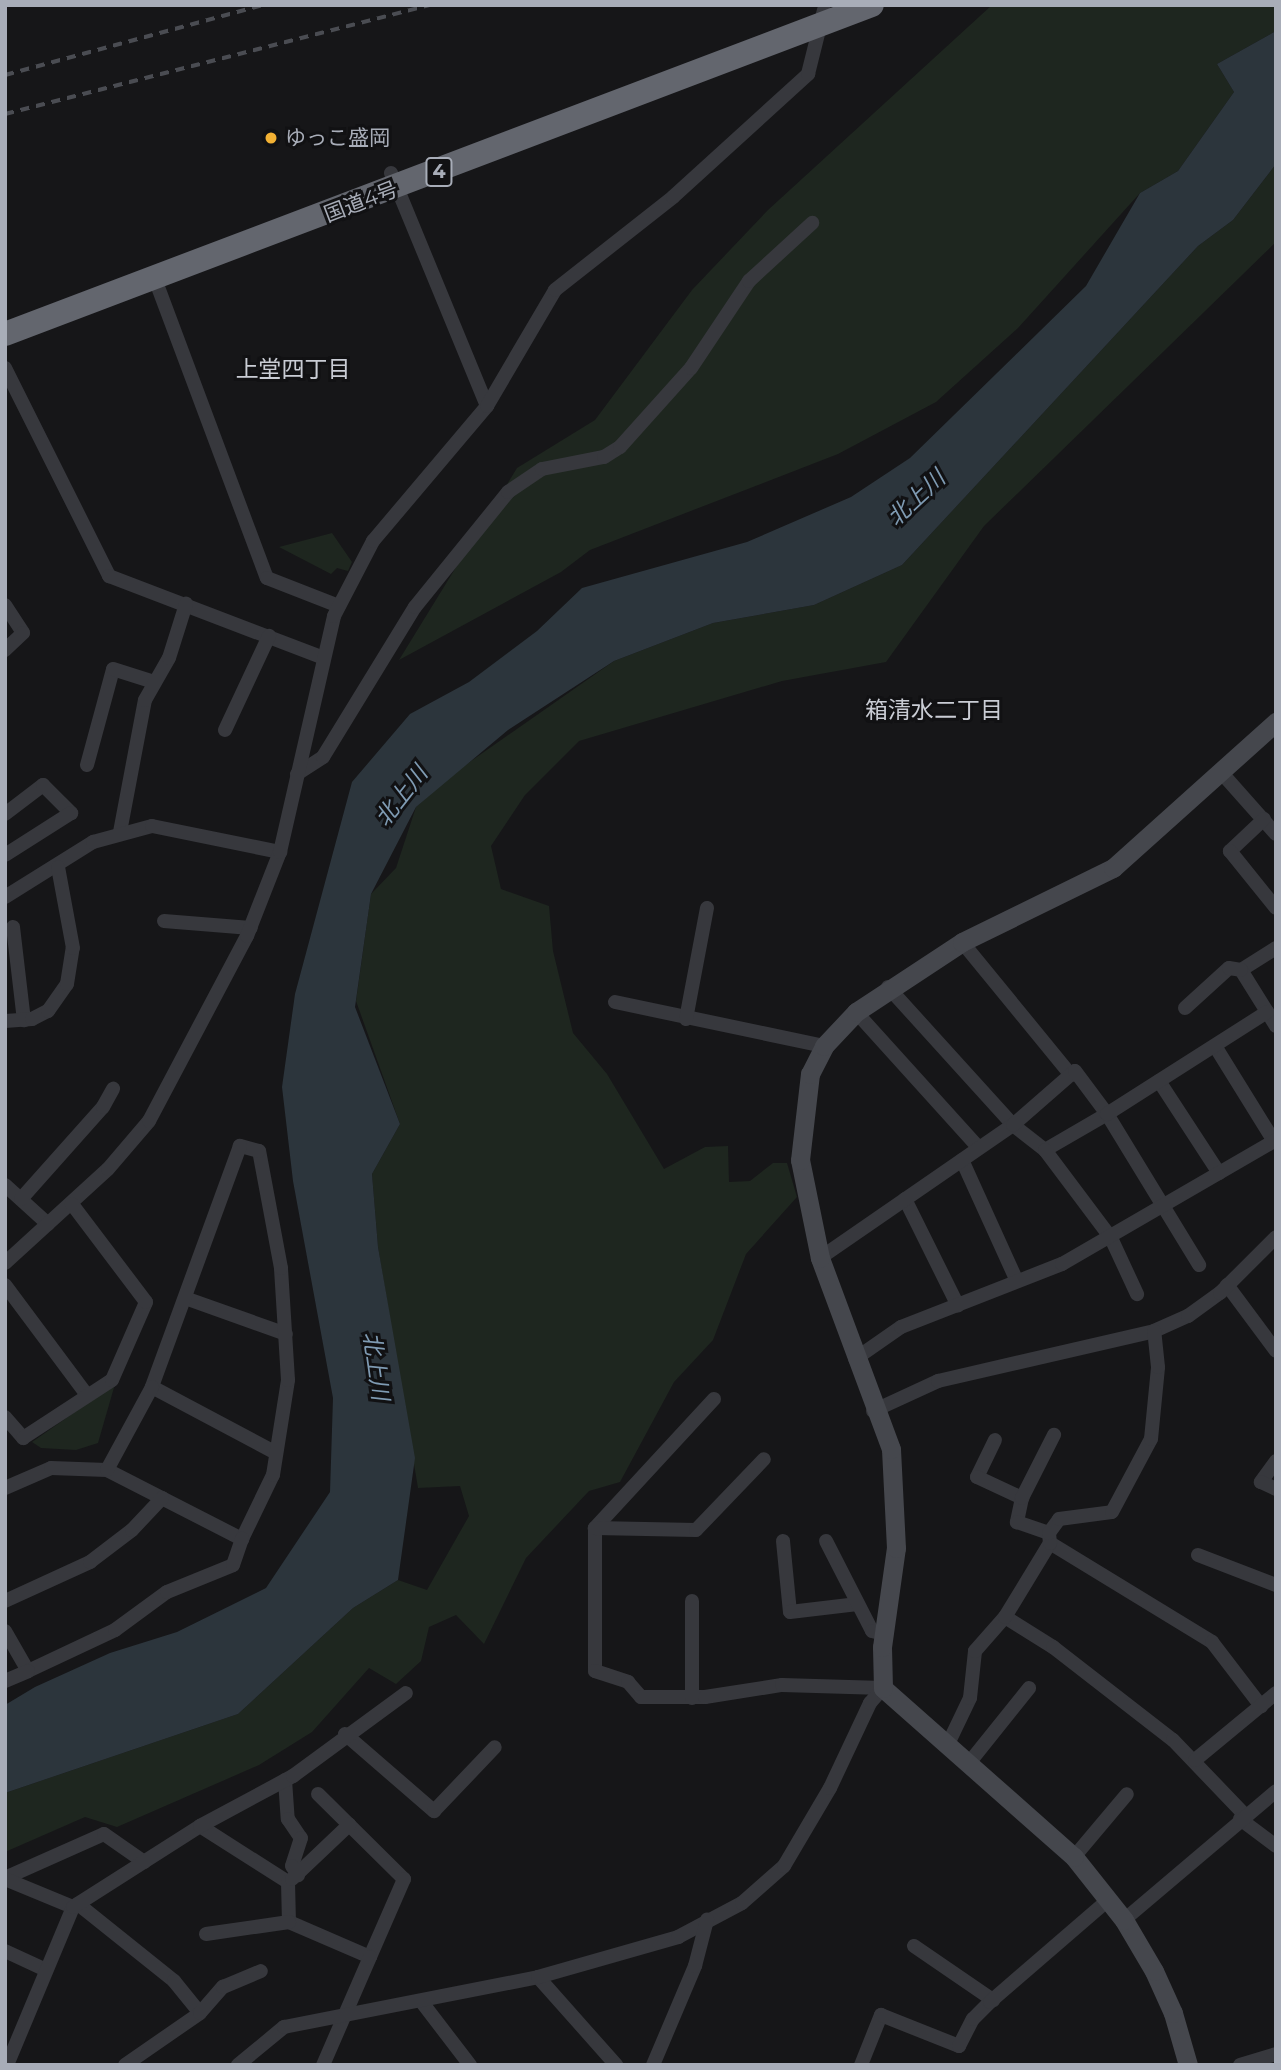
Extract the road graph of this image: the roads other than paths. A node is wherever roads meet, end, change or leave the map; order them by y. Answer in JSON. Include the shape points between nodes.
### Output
{"nodes":[{"id":1,"x":872,"y":5,"type":"edge"},
{"id":2,"x":827,"y":13,"type":"edge"},
{"id":3,"x":393,"y":181,"type":"junction"},
{"id":4,"x":813,"y":223,"type":"dead end"},
{"id":5,"x":155,"y":279,"type":"junction"},
{"id":6,"x":5,"y":320,"type":"edge"},
{"id":7,"x":5,"y":334,"type":"edge"},
{"id":8,"x":5,"y":368,"type":"edge"},
{"id":9,"x":487,"y":405,"type":"junction"},
{"id":10,"x":186,"y":604,"type":"junction"},
{"id":11,"x":5,"y":605,"type":"edge"},
{"id":12,"x":339,"y":606,"type":"junction"},
{"id":13,"x":269,"y":636,"type":"junction"},
{"id":14,"x":5,"y":650,"type":"edge"},
{"id":15,"x":324,"y":658,"type":"junction"},
{"id":16,"x":154,"y":682,"type":"junction"},
{"id":17,"x":1276,"y":722,"type":"edge"},
{"id":18,"x":225,"y":730,"type":"dead end"},
{"id":19,"x":87,"y":765,"type":"dead end"},
{"id":20,"x":1220,"y":771,"type":"junction"},
{"id":21,"x":297,"y":774,"type":"junction"},
{"id":22,"x":5,"y":814,"type":"edge"},
{"id":23,"x":1264,"y":819,"type":"junction"},
{"id":24,"x":120,"y":832,"type":"junction"},
{"id":25,"x":1276,"y":834,"type":"edge"},
{"id":26,"x":280,"y":852,"type":"junction"},
{"id":27,"x":5,"y":855,"type":"edge"},
{"id":28,"x":58,"y":866,"type":"junction"},
{"id":29,"x":5,"y":897,"type":"edge"},
{"id":30,"x":1273,"y":898,"type":"edge"},
{"id":31,"x":708,"y":908,"type":"dead end"},
{"id":32,"x":164,"y":921,"type":"dead end"},
{"id":33,"x":13,"y":927,"type":"dead end"},
{"id":34,"x":251,"y":928,"type":"junction"},
{"id":35,"x":962,"y":942,"type":"junction"},
{"id":36,"x":1276,"y":948,"type":"edge"},
{"id":37,"x":1241,"y":970,"type":"junction"},
{"id":38,"x":888,"y":987,"type":"junction"},
{"id":39,"x":615,"y":1002,"type":"dead end"},
{"id":40,"x":1185,"y":1008,"type":"dead end"},
{"id":41,"x":856,"y":1012,"type":"junction"},
{"id":42,"x":1267,"y":1012,"type":"junction"},
{"id":43,"x":686,"y":1019,"type":"junction"},
{"id":44,"x":24,"y":1020,"type":"junction"},
{"id":45,"x":5,"y":1021,"type":"edge"},
{"id":46,"x":1276,"y":1026,"type":"edge"},
{"id":47,"x":824,"y":1046,"type":"junction"},
{"id":48,"x":1215,"y":1046,"type":"junction"},
{"id":49,"x":1071,"y":1075,"type":"junction"},
{"id":50,"x":1160,"y":1080,"type":"junction"},
{"id":51,"x":113,"y":1089,"type":"dead end"},
{"id":52,"x":1107,"y":1114,"type":"junction"},
{"id":53,"x":1013,"y":1125,"type":"junction"},
{"id":54,"x":1275,"y":1140,"type":"edge"},
{"id":55,"x":979,"y":1148,"type":"junction"},
{"id":56,"x":1045,"y":1150,"type":"junction"},
{"id":57,"x":961,"y":1160,"type":"junction"},
{"id":58,"x":1219,"y":1173,"type":"junction"},
{"id":59,"x":5,"y":1185,"type":"edge"},
{"id":60,"x":21,"y":1199,"type":"junction"},
{"id":61,"x":905,"y":1199,"type":"junction"},
{"id":62,"x":72,"y":1204,"type":"junction"},
{"id":63,"x":1163,"y":1207,"type":"junction"},
{"id":64,"x":48,"y":1224,"type":"junction"},
{"id":65,"x":1111,"y":1238,"type":"junction"},
{"id":66,"x":1275,"y":1239,"type":"edge"},
{"id":67,"x":820,"y":1258,"type":"junction"},
{"id":68,"x":5,"y":1263,"type":"edge"},
{"id":69,"x":1199,"y":1265,"type":"dead end"},
{"id":70,"x":1017,"y":1281,"type":"junction"},
{"id":71,"x":5,"y":1285,"type":"edge"},
{"id":72,"x":1227,"y":1285,"type":"junction"},
{"id":73,"x":1137,"y":1294,"type":"dead end"},
{"id":74,"x":185,"y":1298,"type":"junction"},
{"id":75,"x":958,"y":1306,"type":"junction"},
{"id":76,"x":1154,"y":1331,"type":"junction"},
{"id":77,"x":286,"y":1334,"type":"junction"},
{"id":78,"x":1276,"y":1351,"type":"edge"},
{"id":79,"x":855,"y":1359,"type":"junction"},
{"id":80,"x":152,"y":1387,"type":"junction"},
{"id":81,"x":87,"y":1395,"type":"junction"},
{"id":82,"x":714,"y":1399,"type":"dead end"},
{"id":83,"x":873,"y":1411,"type":"junction"},
{"id":84,"x":5,"y":1417,"type":"edge"},
{"id":85,"x":1054,"y":1435,"type":"dead end"},
{"id":86,"x":995,"y":1440,"type":"dead end"},
{"id":87,"x":276,"y":1453,"type":"junction"},
{"id":88,"x":764,"y":1460,"type":"dead end"},
{"id":89,"x":1276,"y":1461,"type":"edge"},
{"id":90,"x":107,"y":1470,"type":"junction"},
{"id":91,"x":10,"y":1485,"type":"edge"},
{"id":92,"x":1276,"y":1489,"type":"edge"},
{"id":93,"x":162,"y":1498,"type":"junction"},
{"id":94,"x":1022,"y":1498,"type":"junction"},
{"id":95,"x":594,"y":1528,"type":"junction"},
{"id":96,"x":1050,"y":1538,"type":"junction"},
{"id":97,"x":242,"y":1539,"type":"junction"},
{"id":98,"x":783,"y":1541,"type":"dead end"},
{"id":99,"x":826,"y":1541,"type":"dead end"},
{"id":100,"x":1198,"y":1555,"type":"dead end"},
{"id":101,"x":1276,"y":1585,"type":"edge"},
{"id":102,"x":5,"y":1601,"type":"edge"},
{"id":103,"x":692,"y":1601,"type":"dead end"},
{"id":104,"x":858,"y":1604,"type":"junction"},
{"id":105,"x":1005,"y":1617,"type":"junction"},
{"id":106,"x":5,"y":1632,"type":"edge"},
{"id":107,"x":884,"y":1633,"type":"junction"},
{"id":108,"x":28,"y":1671,"type":"junction"},
{"id":109,"x":5,"y":1681,"type":"edge"},
{"id":110,"x":883,"y":1688,"type":"junction"},
{"id":111,"x":1029,"y":1688,"type":"dead end"},
{"id":112,"x":406,"y":1693,"type":"dead end"},
{"id":113,"x":1276,"y":1693,"type":"edge"},
{"id":114,"x":692,"y":1698,"type":"junction"},
{"id":115,"x":1261,"y":1706,"type":"junction"},
{"id":116,"x":345,"y":1734,"type":"junction"},
{"id":117,"x":947,"y":1746,"type":"junction"},
{"id":118,"x":495,"y":1747,"type":"dead end"},
{"id":119,"x":1195,"y":1760,"type":"junction"},
{"id":120,"x":969,"y":1763,"type":"junction"},
{"id":121,"x":285,"y":1780,"type":"junction"},
{"id":122,"x":1276,"y":1791,"type":"edge"},
{"id":123,"x":318,"y":1794,"type":"dead end"},
{"id":124,"x":1127,"y":1794,"type":"dead end"},
{"id":125,"x":1243,"y":1817,"type":"junction"},
{"id":126,"x":200,"y":1825,"type":"junction"},
{"id":127,"x":349,"y":1825,"type":"junction"},
{"id":128,"x":1276,"y":1846,"type":"edge"},
{"id":129,"x":1074,"y":1857,"type":"junction"},
{"id":130,"x":144,"y":1861,"type":"junction"},
{"id":131,"x":5,"y":1879,"type":"edge"},
{"id":132,"x":293,"y":1879,"type":"junction"},
{"id":133,"x":1108,"y":1900,"type":"junction"},
{"id":134,"x":76,"y":1905,"type":"junction"},
{"id":135,"x":707,"y":1920,"type":"junction"},
{"id":136,"x":1125,"y":1920,"type":"junction"},
{"id":137,"x":289,"y":1922,"type":"junction"},
{"id":138,"x":206,"y":1934,"type":"dead end"},
{"id":139,"x":914,"y":1945,"type":"dead end"},
{"id":140,"x":5,"y":1951,"type":"edge"},
{"id":141,"x":370,"y":1957,"type":"junction"},
{"id":142,"x":46,"y":1970,"type":"junction"},
{"id":143,"x":261,"y":1971,"type":"dead end"},
{"id":144,"x":538,"y":1977,"type":"junction"},
{"id":145,"x":993,"y":2000,"type":"junction"},
{"id":146,"x":421,"y":2001,"type":"junction"},
{"id":147,"x":343,"y":2012,"type":"junction"},
{"id":148,"x":200,"y":2013,"type":"junction"},
{"id":149,"x":11,"y":2038,"type":"edge"},
{"id":150,"x":1276,"y":2054,"type":"edge"},
{"id":151,"x":7,"y":2065,"type":"edge"},
{"id":152,"x":125,"y":2065,"type":"edge"},
{"id":153,"x":239,"y":2065,"type":"edge"},
{"id":154,"x":323,"y":2065,"type":"edge"},
{"id":155,"x":470,"y":2065,"type":"edge"},
{"id":156,"x":616,"y":2065,"type":"edge"},
{"id":157,"x":653,"y":2065,"type":"edge"},
{"id":158,"x":861,"y":2065,"type":"edge"},
{"id":159,"x":1188,"y":2065,"type":"edge"},
{"id":160,"x":1241,"y":2065,"type":"edge"}],
"edges":[{"from":1,"to":2,"type":"highway","name":"国道4号","number":"4"},
{"from":2,"to":3,"type":"highway","name":"国道4号","number":"4"},
{"from":2,"to":9,"type":"street","via":[[808,74],[673,197],[555,290]]},
{"from":3,"to":5,"type":"highway","name":"国道4号","number":"4"},
{"from":3,"to":6,"type":"highway","name":"国道4号","number":"4"},
{"from":3,"to":9,"type":"street"},
{"from":4,"to":21,"type":"street","via":[[749,281],[691,368],[620,447],[604,457],[542,470],[508,492],[415,607],[323,757]]},
{"from":5,"to":7,"type":"highway","name":"国道4号","number":"4"},
{"from":5,"to":12,"type":"street","via":[[267,578]]},
{"from":8,"to":10,"type":"street","via":[[109,576]]},
{"from":9,"to":12,"type":"street","via":[[373,541]]},
{"from":10,"to":13,"type":"street"},
{"from":10,"to":16,"type":"street","via":[[169,658]]},
{"from":11,"to":14,"type":"street","via":[[23,633]]},
{"from":12,"to":15,"type":"street"},
{"from":13,"to":15,"type":"street"},
{"from":13,"to":18,"type":"street"},
{"from":15,"to":21,"type":"street"},
{"from":16,"to":19,"type":"street","via":[[113,669]]},
{"from":16,"to":24,"type":"street","via":[[145,700]]},
{"from":17,"to":20,"type":"street"},
{"from":20,"to":23,"type":"street"},
{"from":20,"to":35,"type":"street","via":[[1113,868]]},
{"from":21,"to":26,"type":"street"},
{"from":22,"to":27,"type":"street","via":[[43,785],[71,813]]},
{"from":23,"to":25,"type":"street"},
{"from":23,"to":30,"type":"street","via":[[1230,851]]},
{"from":24,"to":26,"type":"street","via":[[168,827]]},
{"from":24,"to":28,"type":"street","via":[[93,842]]},
{"from":26,"to":34,"type":"street"},
{"from":28,"to":29,"type":"street"},
{"from":28,"to":44,"type":"street","via":[[73,948],[67,984],[48,1011]]},
{"from":31,"to":43,"type":"street"},
{"from":32,"to":34,"type":"street"},
{"from":33,"to":44,"type":"street"},
{"from":34,"to":62,"type":"street","via":[[149,1121]]},
{"from":35,"to":38,"type":"street"},
{"from":35,"to":49,"type":"street"},
{"from":36,"to":37,"type":"street"},
{"from":37,"to":40,"type":"street","via":[[1229,968]]},
{"from":37,"to":42,"type":"street"},
{"from":38,"to":41,"type":"street"},
{"from":38,"to":53,"type":"street"},
{"from":39,"to":43,"type":"street"},
{"from":41,"to":47,"type":"street"},
{"from":41,"to":55,"type":"street"},
{"from":42,"to":46,"type":"street"},
{"from":42,"to":48,"type":"street"},
{"from":43,"to":47,"type":"street"},
{"from":44,"to":45,"type":"street"},
{"from":47,"to":67,"type":"street","via":[[810,1074],[800,1160]]},
{"from":48,"to":50,"type":"street"},
{"from":48,"to":54,"type":"street"},
{"from":49,"to":52,"type":"street","via":[[1075,1071]]},
{"from":49,"to":53,"type":"street"},
{"from":50,"to":52,"type":"street"},
{"from":50,"to":58,"type":"street"},
{"from":51,"to":60,"type":"street","via":[[103,1107]]},
{"from":52,"to":56,"type":"street"},
{"from":52,"to":63,"type":"street"},
{"from":53,"to":55,"type":"street"},
{"from":53,"to":56,"type":"street"},
{"from":54,"to":58,"type":"street"},
{"from":55,"to":57,"type":"street"},
{"from":56,"to":65,"type":"street"},
{"from":57,"to":61,"type":"street"},
{"from":57,"to":70,"type":"street"},
{"from":58,"to":63,"type":"street"},
{"from":59,"to":60,"type":"street"},
{"from":60,"to":64,"type":"street"},
{"from":61,"to":67,"type":"street"},
{"from":61,"to":75,"type":"street"},
{"from":62,"to":64,"type":"street"},
{"from":62,"to":81,"type":"street","via":[[146,1302],[112,1380]]},
{"from":63,"to":65,"type":"street"},
{"from":63,"to":69,"type":"street"},
{"from":64,"to":68,"type":"street"},
{"from":65,"to":70,"type":"street"},
{"from":65,"to":73,"type":"street"},
{"from":66,"to":72,"type":"street"},
{"from":67,"to":79,"type":"street"},
{"from":70,"to":75,"type":"street"},
{"from":71,"to":81,"type":"street"},
{"from":72,"to":76,"type":"street","via":[[1188,1316]]},
{"from":72,"to":78,"type":"street"},
{"from":74,"to":77,"type":"street"},
{"from":74,"to":77,"type":"street","via":[[240,1146],[259,1151],[279,1257]]},
{"from":74,"to":80,"type":"street"},
{"from":75,"to":79,"type":"street","via":[[901,1327]]},
{"from":76,"to":83,"type":"street","via":[[937,1381]]},
{"from":76,"to":96,"type":"street","via":[[1158,1367],[1151,1439],[1112,1512],[1059,1519]]},
{"from":77,"to":87,"type":"street","via":[[288,1380]]},
{"from":79,"to":83,"type":"street"},
{"from":80,"to":87,"type":"street"},
{"from":80,"to":90,"type":"street"},
{"from":81,"to":84,"type":"street","via":[[23,1438]]},
{"from":82,"to":95,"type":"street"},
{"from":83,"to":107,"type":"street","via":[[891,1449],[896,1500],[896,1548]]},
{"from":85,"to":94,"type":"street"},
{"from":86,"to":94,"type":"street","via":[[977,1477]]},
{"from":87,"to":97,"type":"street","via":[[273,1475]]},
{"from":88,"to":95,"type":"street","via":[[696,1530]]},
{"from":89,"to":92,"type":"street","via":[[1261,1482]]},
{"from":90,"to":91,"type":"street","via":[[51,1468]]},
{"from":90,"to":93,"type":"street"},
{"from":93,"to":97,"type":"street"},
{"from":93,"to":102,"type":"street","via":[[132,1530],[90,1562]]},
{"from":94,"to":96,"type":"street","via":[[1017,1522]]},
{"from":95,"to":114,"type":"street","via":[[595,1671],[628,1682],[641,1697]]},
{"from":96,"to":105,"type":"street"},
{"from":96,"to":115,"type":"street","via":[[1212,1642]]},
{"from":97,"to":108,"type":"street","via":[[233,1565],[167,1592],[115,1630]]},
{"from":98,"to":104,"type":"street","via":[[790,1612]]},
{"from":99,"to":104,"type":"street"},
{"from":100,"to":101,"type":"street"},
{"from":103,"to":114,"type":"street"},
{"from":104,"to":107,"type":"street","via":[[872,1631]]},
{"from":105,"to":117,"type":"street","via":[[975,1651],[970,1698]]},
{"from":105,"to":119,"type":"street","via":[[1053,1647]]},
{"from":106,"to":108,"type":"street"},
{"from":107,"to":110,"type":"street"},
{"from":108,"to":109,"type":"street"},
{"from":110,"to":114,"type":"street","via":[[782,1685]]},
{"from":110,"to":117,"type":"street"},
{"from":110,"to":135,"type":"street","via":[[870,1703],[830,1788],[784,1866],[742,1903]]},
{"from":111,"to":120,"type":"street"},
{"from":112,"to":116,"type":"street"},
{"from":113,"to":115,"type":"street"},
{"from":115,"to":119,"type":"street"},
{"from":116,"to":118,"type":"street","via":[[433,1811]]},
{"from":116,"to":121,"type":"street"},
{"from":117,"to":120,"type":"street"},
{"from":119,"to":125,"type":"street"},
{"from":120,"to":129,"type":"street"},
{"from":121,"to":126,"type":"street"},
{"from":121,"to":132,"type":"street","via":[[288,1819],[301,1838]]},
{"from":122,"to":125,"type":"street"},
{"from":123,"to":127,"type":"street"},
{"from":124,"to":129,"type":"street"},
{"from":125,"to":128,"type":"street"},
{"from":125,"to":136,"type":"street"},
{"from":126,"to":130,"type":"street"},
{"from":126,"to":132,"type":"street"},
{"from":127,"to":132,"type":"street"},
{"from":127,"to":141,"type":"street","via":[[404,1879]]},
{"from":129,"to":133,"type":"street"},
{"from":130,"to":131,"type":"street","via":[[104,1834]]},
{"from":130,"to":134,"type":"street"},
{"from":131,"to":134,"type":"street"},
{"from":132,"to":137,"type":"street"},
{"from":133,"to":136,"type":"street"},
{"from":133,"to":145,"type":"street"},
{"from":134,"to":142,"type":"street"},
{"from":134,"to":148,"type":"street","via":[[174,1980]]},
{"from":135,"to":144,"type":"street","via":[[678,1937]]},
{"from":135,"to":157,"type":"street","via":[[695,1966]]},
{"from":136,"to":159,"type":"street","via":[[1173,2013]]},
{"from":137,"to":138,"type":"street"},
{"from":137,"to":141,"type":"street"},
{"from":139,"to":145,"type":"street"},
{"from":140,"to":142,"type":"street"},
{"from":141,"to":147,"type":"street"},
{"from":142,"to":149,"type":"street"},
{"from":143,"to":148,"type":"street","via":[[223,1987]]},
{"from":144,"to":146,"type":"street"},
{"from":144,"to":156,"type":"street"},
{"from":145,"to":158,"type":"street","via":[[973,2020],[959,2046],[881,2015]]},
{"from":146,"to":147,"type":"street"},
{"from":146,"to":155,"type":"street"},
{"from":147,"to":153,"type":"street","via":[[284,2027]]},
{"from":147,"to":154,"type":"street"},
{"from":148,"to":152,"type":"street"},
{"from":149,"to":151,"type":"street"},
{"from":150,"to":160,"type":"street"}]}
